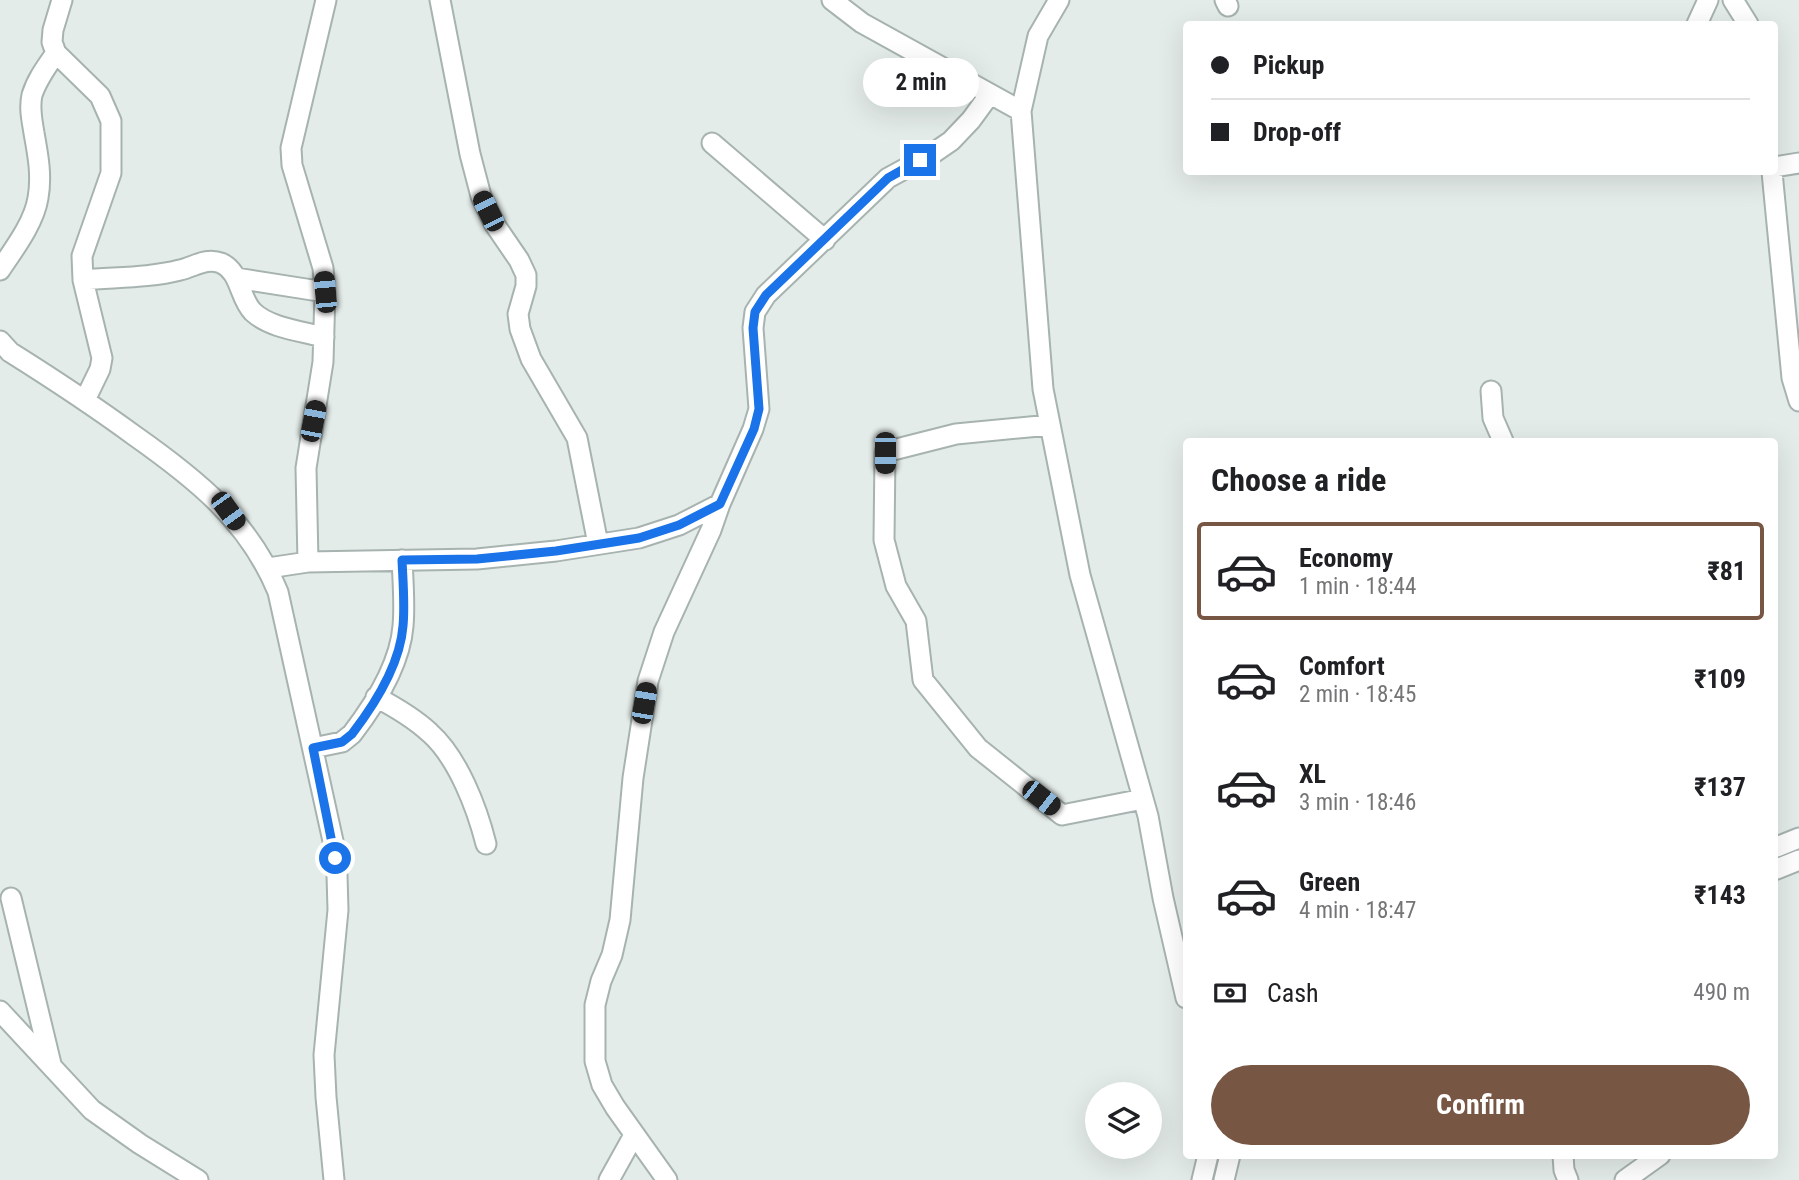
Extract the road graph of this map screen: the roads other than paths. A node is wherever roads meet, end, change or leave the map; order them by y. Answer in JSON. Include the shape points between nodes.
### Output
{"nodes":[{"id":1,"x":62,"y":0,"type":"edge"},
{"id":2,"x":326,"y":0,"type":"edge"},
{"id":3,"x":440,"y":0,"type":"edge"},
{"id":4,"x":832,"y":0,"type":"edge"},
{"id":5,"x":1059,"y":0,"type":"edge"},
{"id":6,"x":1708,"y":0,"type":"edge"},
{"id":7,"x":1733,"y":0,"type":"edge"},
{"id":8,"x":1698,"y":21,"type":"edge"},
{"id":9,"x":1746,"y":21,"type":"edge"},
{"id":10,"x":56,"y":52,"type":"junction"},
{"id":11,"x":990,"y":94,"type":"junction"},
{"id":12,"x":1021,"y":111,"type":"junction"},
{"id":13,"x":712,"y":143,"type":"dead end"},
{"id":14,"x":1799,"y":163,"type":"edge"},
{"id":15,"x":1778,"y":166,"type":"edge"},
{"id":16,"x":1773,"y":175,"type":"edge"},
{"id":17,"x":825,"y":240,"type":"junction"},
{"id":18,"x":0,"y":270,"type":"edge"},
{"id":19,"x":236,"y":278,"type":"junction"},
{"id":20,"x":83,"y":280,"type":"junction"},
{"id":21,"x":1791,"y":283,"type":"edge"},
{"id":22,"x":325,"y":292,"type":"junction"},
{"id":23,"x":324,"y":337,"type":"junction"},
{"id":24,"x":3,"y":349,"type":"edge"},
{"id":25,"x":1491,"y":391,"type":"dead end"},
{"id":26,"x":85,"y":400,"type":"junction"},
{"id":27,"x":1799,"y":401,"type":"edge"},
{"id":28,"x":1050,"y":425,"type":"junction"},
{"id":29,"x":1502,"y":438,"type":"edge"},
{"id":30,"x":720,"y":504,"type":"junction"},
{"id":31,"x":598,"y":544,"type":"junction"},
{"id":32,"x":402,"y":560,"type":"junction"},
{"id":33,"x":307,"y":562,"type":"junction"},
{"id":34,"x":268,"y":568,"type":"junction"},
{"id":35,"x":376,"y":697,"type":"junction"},
{"id":36,"x":313,"y":748,"type":"junction"},
{"id":37,"x":1143,"y":799,"type":"junction"},
{"id":38,"x":1799,"y":838,"type":"edge"},
{"id":39,"x":486,"y":844,"type":"dead end"},
{"id":40,"x":1778,"y":846,"type":"edge"},
{"id":41,"x":1799,"y":860,"type":"edge"},
{"id":42,"x":1778,"y":868,"type":"edge"},
{"id":43,"x":11,"y":898,"type":"dead end"},
{"id":44,"x":1183,"y":985,"type":"edge"},
{"id":45,"x":0,"y":1011,"type":"edge"},
{"id":46,"x":52,"y":1069,"type":"junction"},
{"id":47,"x":634,"y":1135,"type":"junction"},
{"id":48,"x":1207,"y":1159,"type":"edge"},
{"id":49,"x":1229,"y":1159,"type":"edge"},
{"id":50,"x":1563,"y":1159,"type":"edge"},
{"id":51,"x":1654,"y":1159,"type":"edge"},
{"id":52,"x":193,"y":1179,"type":"edge"},
{"id":53,"x":334,"y":1180,"type":"edge"},
{"id":54,"x":609,"y":1180,"type":"edge"},
{"id":55,"x":667,"y":1180,"type":"edge"},
{"id":56,"x":1202,"y":1180,"type":"edge"},
{"id":57,"x":1224,"y":1180,"type":"edge"},
{"id":58,"x":1568,"y":1180,"type":"edge"},
{"id":59,"x":1625,"y":1180,"type":"edge"}],
"edges":[{"from":1,"to":10,"type":"street","via":[[53,30]]},
{"from":2,"to":22,"type":"street","via":[[291,148],[323,268]]},
{"from":3,"to":31,"type":"street","via":[[481,196],[526,275],[518,314],[520,329],[531,359],[577,438]]},
{"from":4,"to":11,"type":"street","via":[[862,23]]},
{"from":5,"to":12,"type":"street","via":[[1038,36]]},
{"from":6,"to":8,"type":"street"},
{"from":7,"to":9,"type":"street"},
{"from":10,"to":18,"type":"street","via":[[37,81],[30,111],[39,172],[38,202]]},
{"from":10,"to":20,"type":"street","via":[[100,96],[111,121],[111,173],[82,256]]},
{"from":11,"to":12,"type":"street"},
{"from":11,"to":17,"type":"street","via":[[951,141],[888,178]]},
{"from":12,"to":28,"type":"street","via":[[1043,389]]},
{"from":13,"to":17,"type":"street"},
{"from":14,"to":15,"type":"street"},
{"from":16,"to":21,"type":"street"},
{"from":17,"to":30,"type":"street","via":[[766,295],[755,312],[759,409]]},
{"from":19,"to":20,"type":"street","via":[[220,262],[209,261],[171,272]]},
{"from":19,"to":22,"type":"street"},
{"from":19,"to":23,"type":"street","via":[[244,301],[262,319]]},
{"from":20,"to":26,"type":"street","via":[[102,358]]},
{"from":21,"to":27,"type":"street","via":[[1792,378]]},
{"from":22,"to":23,"type":"street"},
{"from":23,"to":33,"type":"street","via":[[306,468]]},
{"from":24,"to":26,"type":"street"},
{"from":25,"to":29,"type":"street","via":[[1493,418]]},
{"from":26,"to":34,"type":"street","via":[[190,475],[228,511]]},
{"from":28,"to":37,"type":"street","via":[[1080,575]]},
{"from":28,"to":37,"type":"street","via":[[956,434],[885,453],[884,540],[896,586],[916,621],[923,680],[978,748],[1062,815]]},
{"from":30,"to":31,"type":"street","via":[[679,525],[639,538]]},
{"from":30,"to":47,"type":"street","via":[[664,632],[648,681],[633,778],[620,920],[595,1005],[595,1061],[602,1085]]},
{"from":31,"to":32,"type":"street","via":[[477,559]]},
{"from":32,"to":33,"type":"street"},
{"from":32,"to":35,"type":"street","via":[[400,649]]},
{"from":33,"to":34,"type":"street"},
{"from":34,"to":36,"type":"street","via":[[278,592]]},
{"from":35,"to":36,"type":"street","via":[[352,734],[342,742]]},
{"from":35,"to":39,"type":"street","via":[[430,733],[446,751],[480,819]]},
{"from":36,"to":53,"type":"street","via":[[337,875],[338,910],[324,1055]]},
{"from":37,"to":44,"type":"street"},
{"from":38,"to":40,"type":"street"},
{"from":41,"to":42,"type":"street"},
{"from":43,"to":46,"type":"street"},
{"from":45,"to":46,"type":"street"},
{"from":46,"to":52,"type":"street","via":[[92,1110]]},
{"from":47,"to":54,"type":"street"},
{"from":47,"to":55,"type":"street"},
{"from":48,"to":56,"type":"street"},
{"from":49,"to":57,"type":"street"},
{"from":50,"to":58,"type":"street"},
{"from":51,"to":59,"type":"street"}]}
